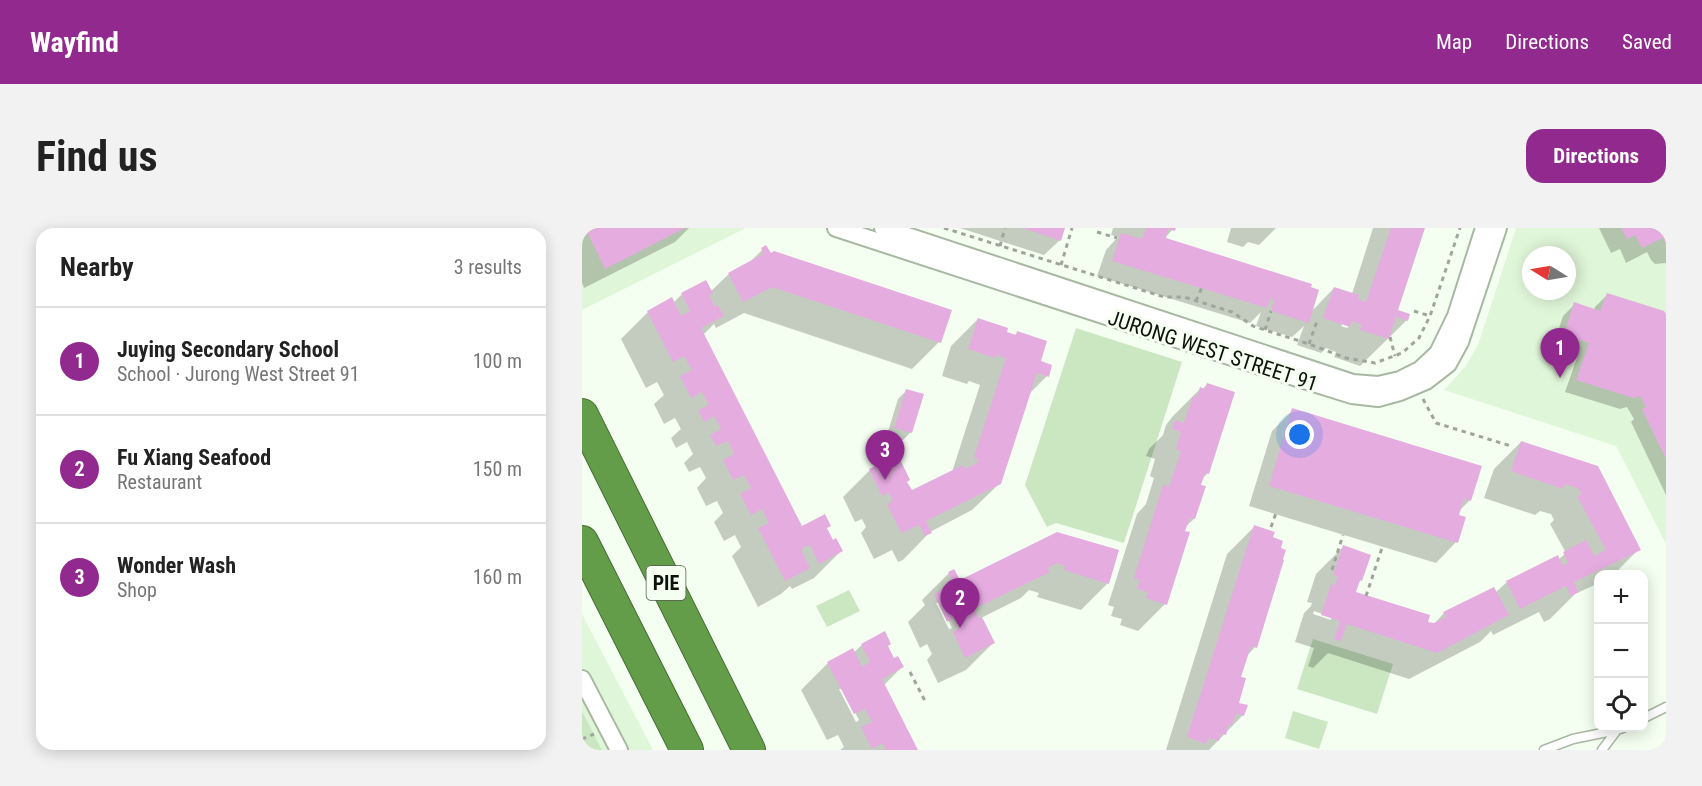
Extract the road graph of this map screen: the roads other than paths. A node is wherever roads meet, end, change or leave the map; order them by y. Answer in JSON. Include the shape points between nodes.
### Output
{"nodes":[{"id":1,"x":836,"y":228,"type":"edge"},
{"id":2,"x":883,"y":228,"type":"edge"},
{"id":3,"x":1484,"y":228,"type":"edge"},
{"id":4,"x":1498,"y":228,"type":"edge"},
{"id":5,"x":582,"y":416,"type":"edge"},
{"id":6,"x":582,"y":421,"type":"edge"},
{"id":7,"x":582,"y":542,"type":"edge"},
{"id":8,"x":582,"y":679,"type":"edge"},
{"id":9,"x":1666,"y":707,"type":"edge"},
{"id":10,"x":1648,"y":716,"type":"edge"},
{"id":11,"x":1606,"y":732,"type":"edge"},
{"id":12,"x":1617,"y":732,"type":"edge"},
{"id":13,"x":619,"y":750,"type":"edge"},
{"id":14,"x":687,"y":750,"type":"edge"},
{"id":15,"x":748,"y":750,"type":"edge"},
{"id":16,"x":1544,"y":750,"type":"edge"},
{"id":17,"x":1602,"y":750,"type":"edge"}],
"edges":[{"from":1,"to":4,"type":"street","name":"JURONG WEST STREET 91","via":[[1310,382],[1352,395],[1378,398],[1426,381],[1448,364],[1460,342]]},
{"from":2,"to":3,"type":"street","name":"JURONG WEST STREET 91","via":[[1353,383],[1378,385],[1420,370],[1438,353],[1456,316]]},
{"from":5,"to":15,"type":"highway","number":"PIE"},
{"from":6,"to":15,"type":"highway","number":"PIE"},
{"from":7,"to":14,"type":"highway","number":"PIE"},
{"from":8,"to":13,"type":"street"},
{"from":9,"to":10,"type":"lane"},
{"from":11,"to":16,"type":"lane"},
{"from":12,"to":17,"type":"lane"}]}
